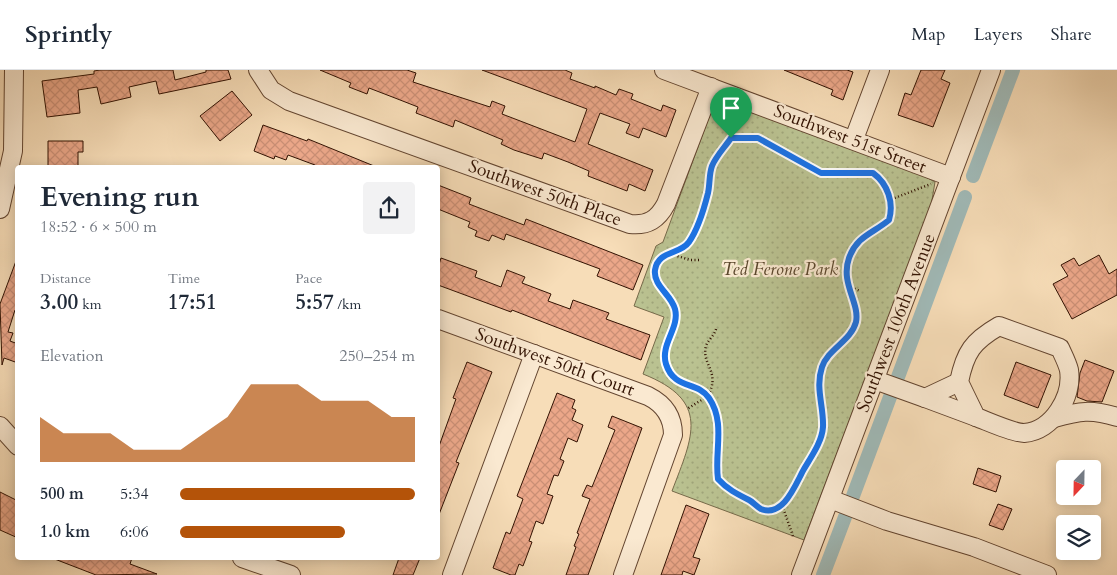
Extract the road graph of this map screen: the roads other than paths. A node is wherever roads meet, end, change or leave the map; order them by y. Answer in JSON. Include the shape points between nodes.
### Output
{"nodes":[{"id":1,"x":14,"y":70,"type":"edge"},
{"id":2,"x":258,"y":70,"type":"edge"},
{"id":3,"x":664,"y":70,"type":"edge"},
{"id":4,"x":880,"y":70,"type":"edge"},
{"id":5,"x":991,"y":70,"type":"edge"},
{"id":6,"x":711,"y":87,"type":"junction"},
{"id":7,"x":854,"y":139,"type":"junction"},
{"id":8,"x":951,"y":177,"type":"junction"},
{"id":9,"x":0,"y":209,"type":"edge"},
{"id":10,"x":440,"y":320,"type":"edge"},
{"id":11,"x":534,"y":354,"type":"junction"},
{"id":12,"x":875,"y":380,"type":"junction"},
{"id":13,"x":959,"y":382,"type":"junction"},
{"id":14,"x":925,"y":398,"type":"junction"},
{"id":15,"x":976,"y":417,"type":"junction"},
{"id":16,"x":1117,"y":417,"type":"edge"},
{"id":17,"x":1054,"y":418,"type":"junction"},
{"id":18,"x":0,"y":426,"type":"edge"},
{"id":19,"x":15,"y":443,"type":"edge"},
{"id":20,"x":830,"y":499,"type":"junction"},
{"id":21,"x":253,"y":560,"type":"edge"},
{"id":22,"x":291,"y":575,"type":"edge"},
{"id":23,"x":452,"y":575,"type":"edge"},
{"id":24,"x":622,"y":575,"type":"edge"},
{"id":25,"x":801,"y":575,"type":"edge"},
{"id":26,"x":1047,"y":575,"type":"edge"}],
"edges":[{"from":1,"to":9,"type":"street","via":[[13,151]]},
{"from":2,"to":6,"type":"street","name":"Southwest 50th Place","via":[[271,90],[289,101],[639,225],[658,217],[666,204]]},
{"from":3,"to":6,"type":"street","name":"Southwest 51st Street"},
{"from":4,"to":7,"type":"street"},
{"from":5,"to":8,"type":"street","name":"Southwest 106th Avenue"},
{"from":6,"to":7,"type":"street","name":"Southwest 51st Street"},
{"from":7,"to":8,"type":"street","name":"Southwest 51st Street"},
{"from":8,"to":12,"type":"street","name":"Southwest 106th Avenue"},
{"from":10,"to":11,"type":"street","name":"Southwest 50th Court"},
{"from":11,"to":23,"type":"street"},
{"from":11,"to":24,"type":"street","name":"Southwest 50th Court","via":[[648,396],[668,413],[673,435]]},
{"from":12,"to":14,"type":"street"},
{"from":12,"to":20,"type":"street","name":"Southwest 106th Avenue"},
{"from":13,"to":14,"type":"street"},
{"from":13,"to":15,"type":"street"},
{"from":13,"to":17,"type":"street","via":[[968,350],[998,326],[1060,348],[1069,369],[1069,388],[1064,404]]},
{"from":14,"to":15,"type":"street"},
{"from":15,"to":17,"type":"street","via":[[1023,433],[1040,428]]},
{"from":16,"to":17,"type":"street","via":[[1097,411]]},
{"from":18,"to":19,"type":"street"},
{"from":20,"to":25,"type":"street","name":"Southwest 106th Avenue"},
{"from":20,"to":26,"type":"street"},
{"from":21,"to":22,"type":"street"}]}
